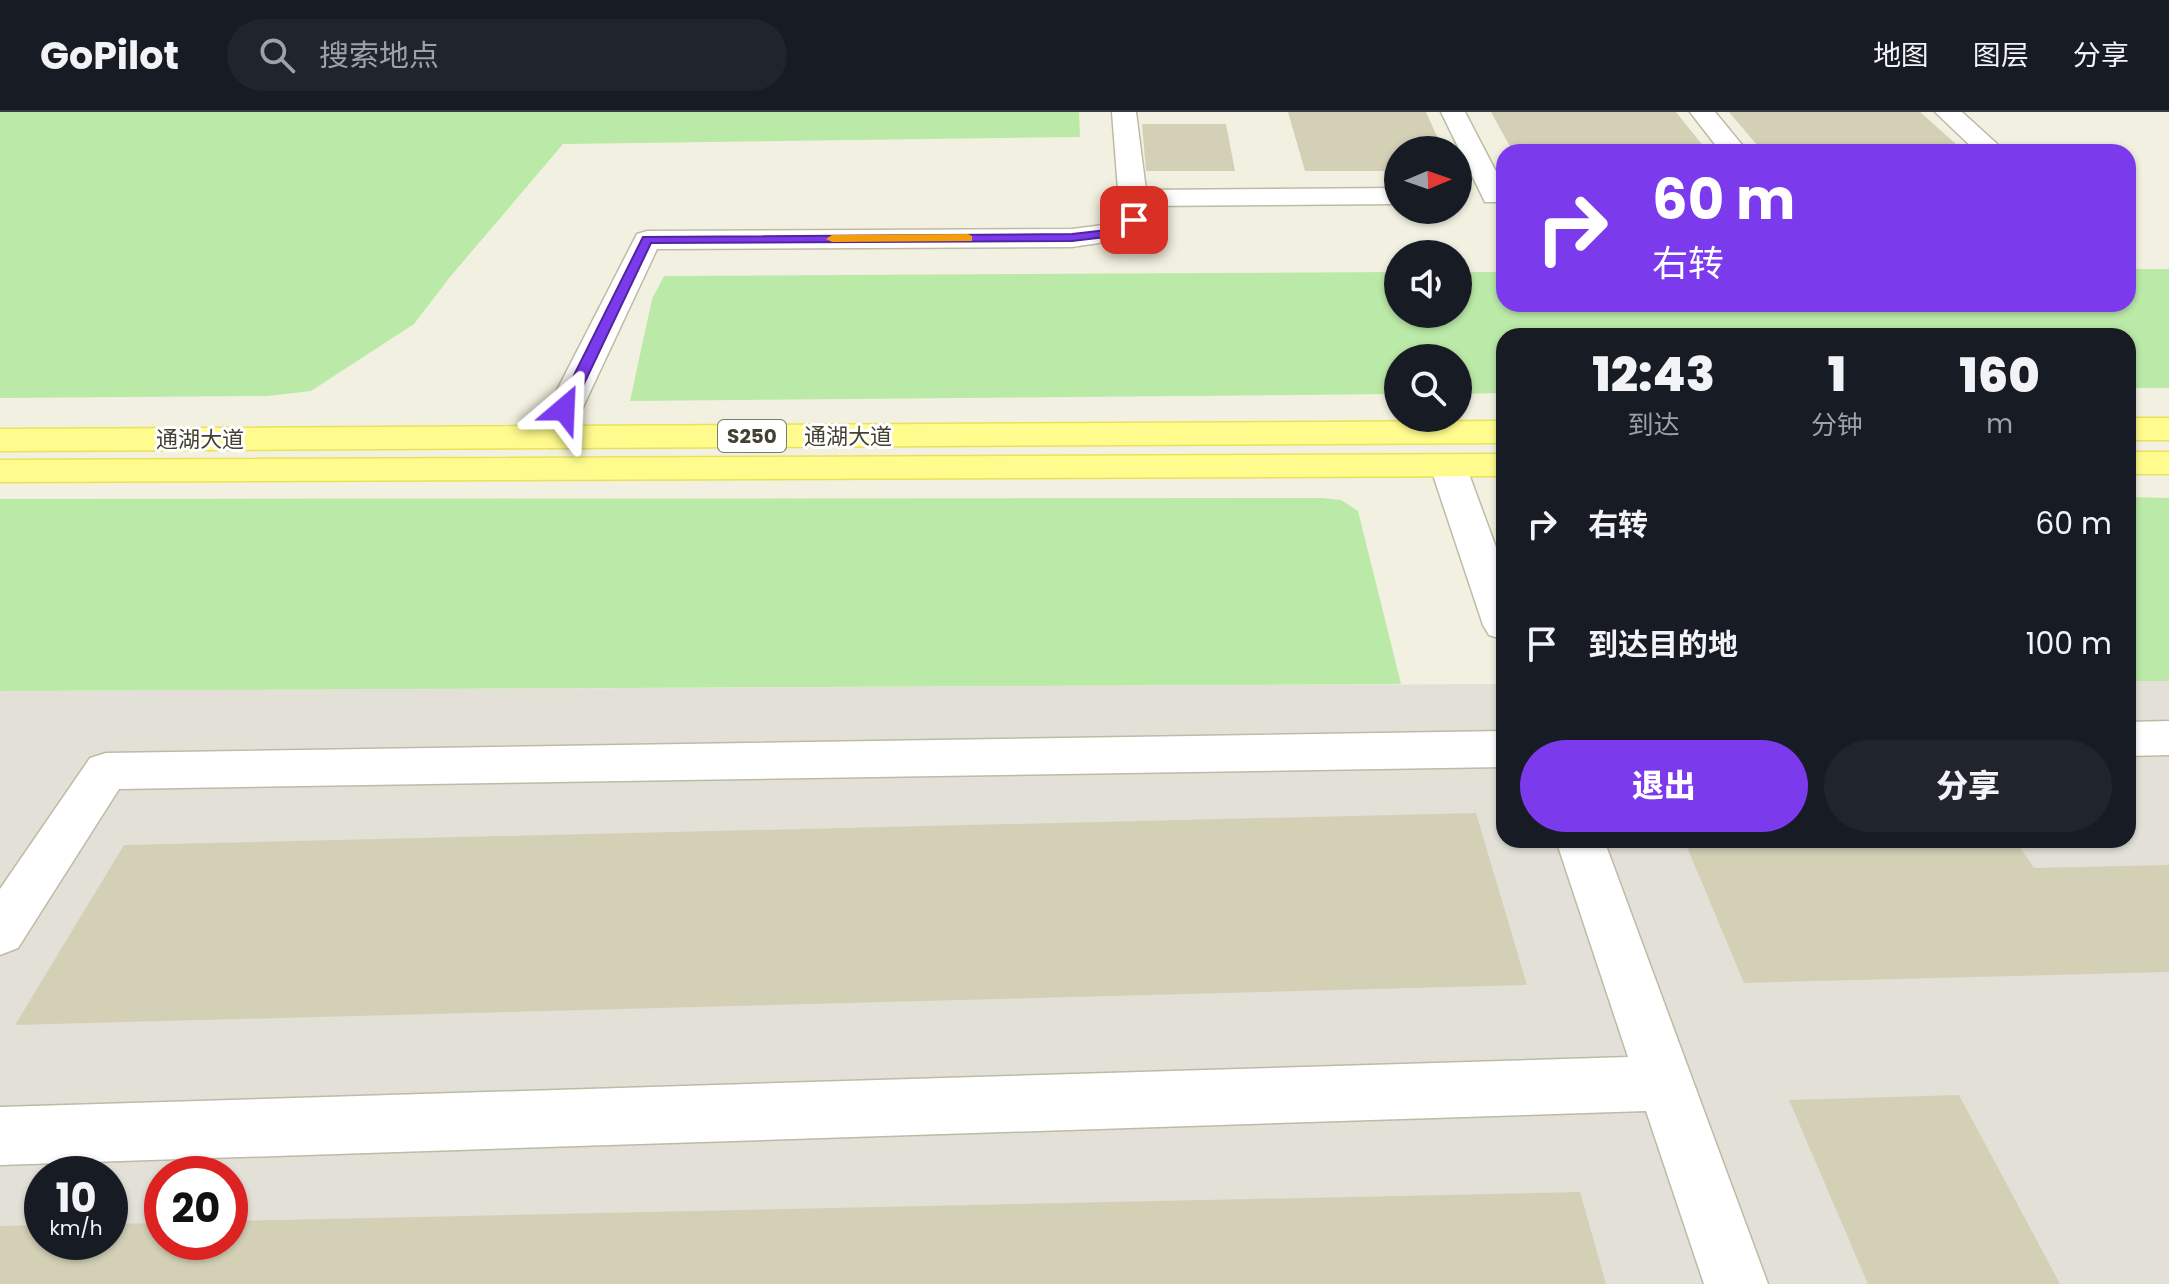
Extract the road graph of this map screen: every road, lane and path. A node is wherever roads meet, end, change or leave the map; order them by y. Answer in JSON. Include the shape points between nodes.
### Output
{"nodes":[{"id":1,"x":1124,"y":112,"type":"edge"},
{"id":2,"x":1453,"y":112,"type":"edge"},
{"id":3,"x":1702,"y":112,"type":"edge"},
{"id":4,"x":1947,"y":112,"type":"edge"},
{"id":5,"x":1728,"y":144,"type":"edge"},
{"id":6,"x":1984,"y":144,"type":"edge"},
{"id":7,"x":1384,"y":196,"type":"edge"},
{"id":8,"x":1133,"y":198,"type":"junction"},
{"id":9,"x":1490,"y":201,"type":"edge"},
{"id":10,"x":2136,"y":429,"type":"edge"},
{"id":11,"x":2169,"y":429,"type":"edge"},
{"id":12,"x":1496,"y":432,"type":"edge"},
{"id":13,"x":551,"y":437,"type":"junction"},
{"id":14,"x":0,"y":440,"type":"edge"},
{"id":15,"x":2136,"y":463,"type":"edge"},
{"id":16,"x":2169,"y":463,"type":"edge"},
{"id":17,"x":1496,"y":465,"type":"edge"},
{"id":18,"x":1448,"y":466,"type":"junction"},
{"id":19,"x":0,"y":471,"type":"edge"},
{"id":20,"x":1496,"y":602,"type":"edge"},
{"id":21,"x":2169,"y":738,"type":"edge"},
{"id":22,"x":2136,"y":739,"type":"edge"},
{"id":23,"x":1496,"y":749,"type":"edge"},
{"id":24,"x":1583,"y":848,"type":"edge"},
{"id":25,"x":0,"y":932,"type":"edge"},
{"id":26,"x":1667,"y":1083,"type":"junction"},
{"id":27,"x":0,"y":1136,"type":"edge"},
{"id":28,"x":1736,"y":1284,"type":"edge"}],
"edges":[{"from":1,"to":8,"type":"lane"},
{"from":2,"to":9,"type":"lane"},
{"from":3,"to":5,"type":"lane"},
{"from":4,"to":6,"type":"lane"},
{"from":7,"to":8,"type":"lane"},
{"from":8,"to":13,"type":"lane","via":[[1134,220],[1110,233],[1072,238],[647,240]]},
{"from":10,"to":11,"type":"main road"},
{"from":12,"to":13,"type":"main road","name":"通湖大道","number":"S250"},
{"from":13,"to":14,"type":"main road","name":"通湖大道","number":"S250"},
{"from":15,"to":16,"type":"main road"},
{"from":17,"to":18,"type":"main road","name":"通湖大道","number":"S250"},
{"from":18,"to":19,"type":"main road","name":"通湖大道","number":"S250"},
{"from":18,"to":20,"type":"lane"},
{"from":21,"to":22,"type":"lane"},
{"from":23,"to":25,"type":"lane","via":[[106,771]]},
{"from":24,"to":26,"type":"lane"},
{"from":26,"to":27,"type":"lane"},
{"from":26,"to":28,"type":"lane"}]}
